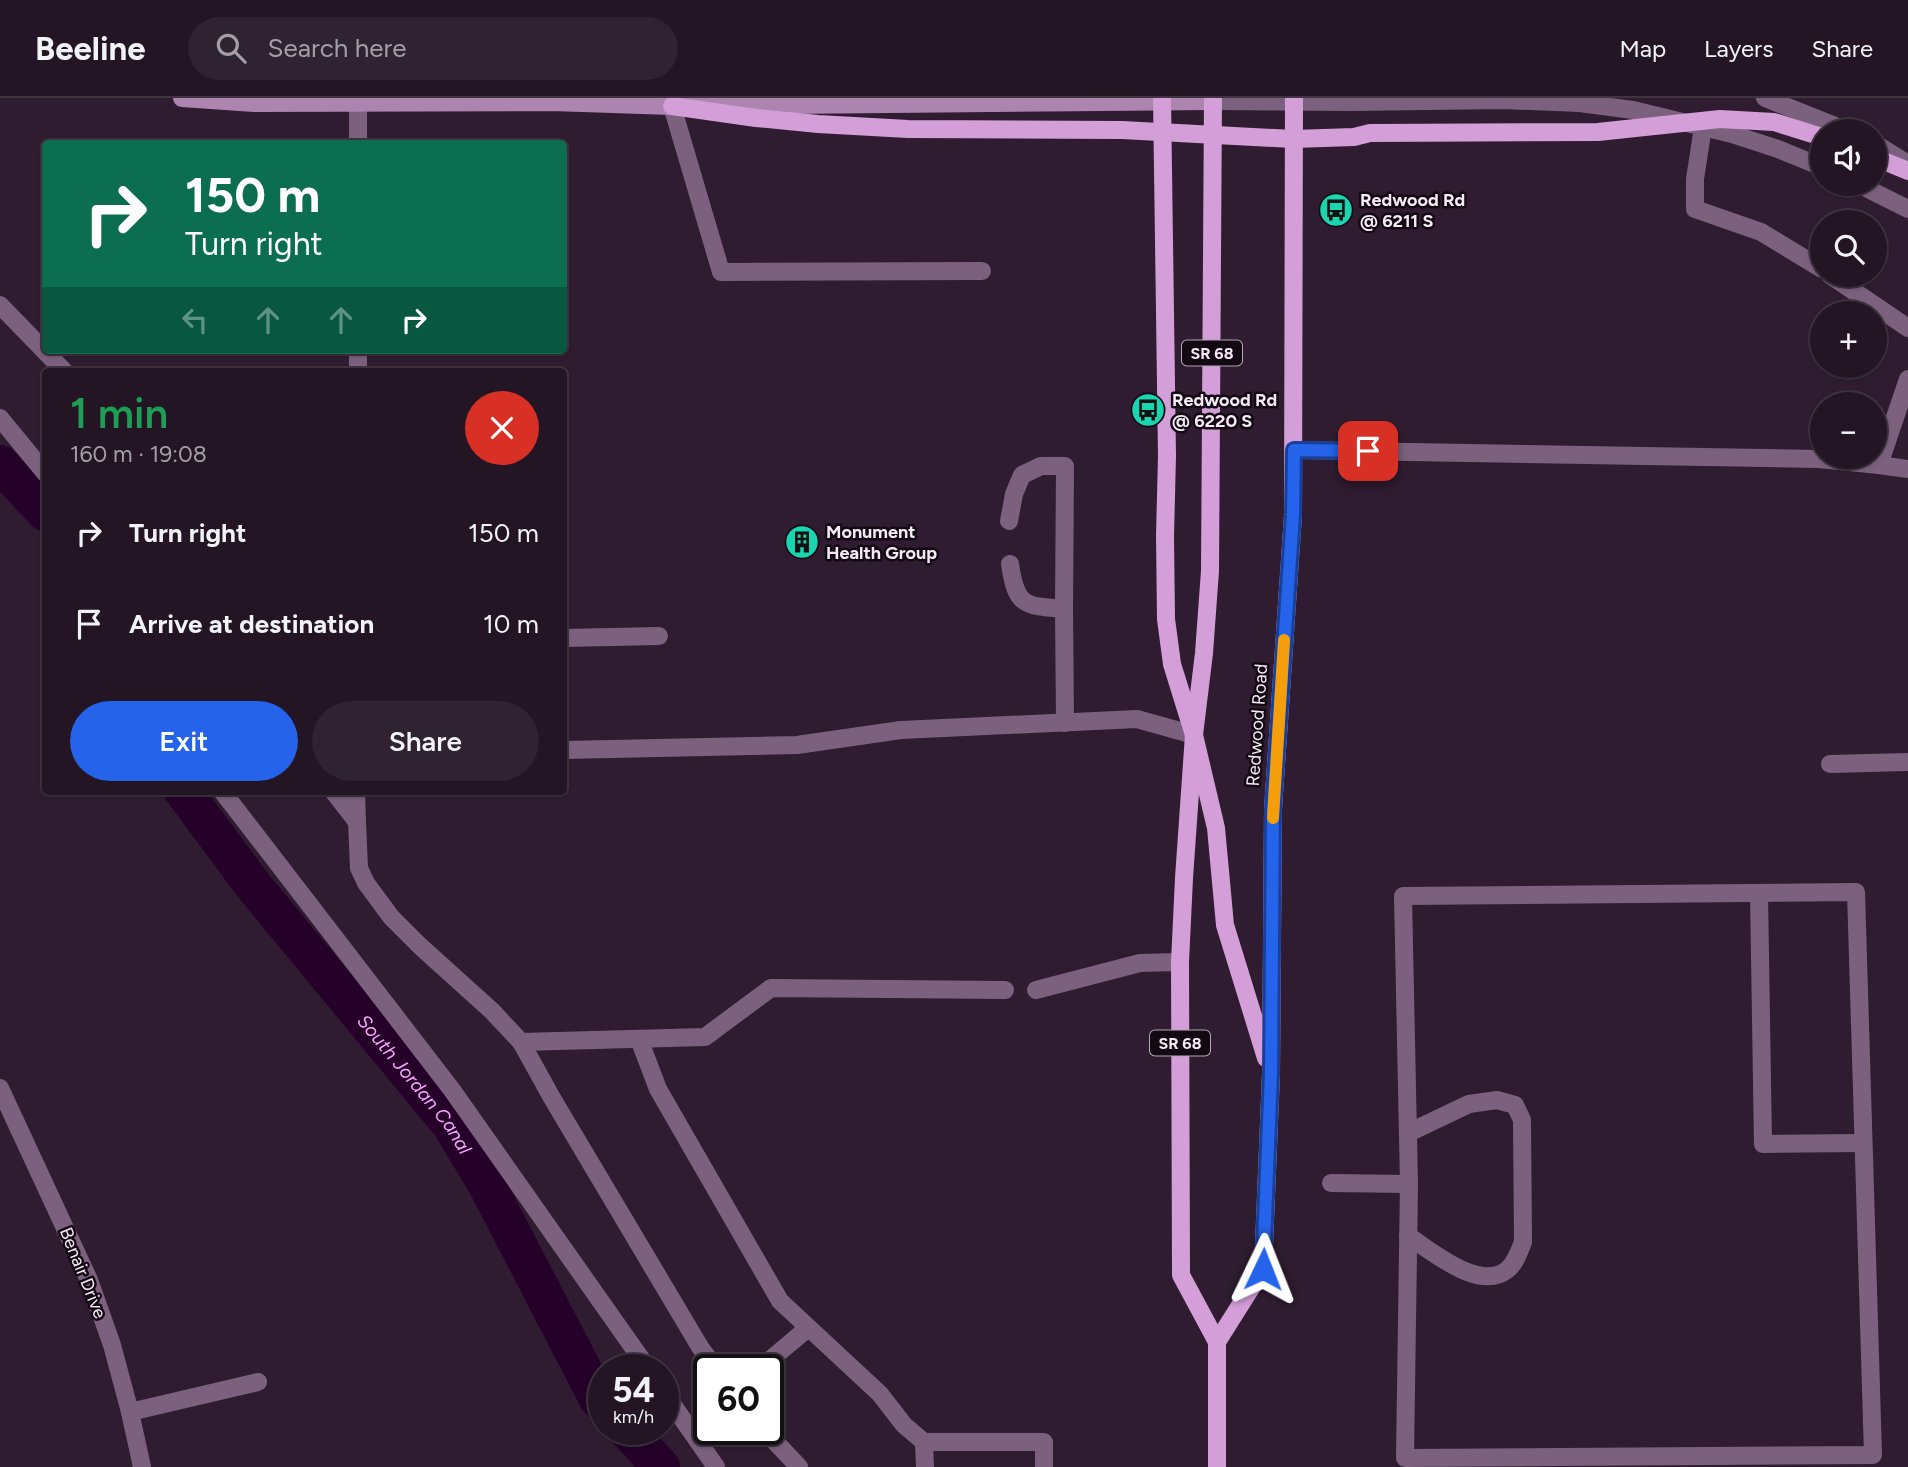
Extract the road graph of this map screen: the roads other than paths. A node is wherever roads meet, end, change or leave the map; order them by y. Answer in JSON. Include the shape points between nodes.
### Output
{"nodes":[{"id":1,"x":182,"y":98,"type":"edge"},
{"id":2,"x":1765,"y":98,"type":"edge"},
{"id":3,"x":1213,"y":99,"type":"edge"},
{"id":4,"x":359,"y":100,"type":"edge"},
{"id":5,"x":1162,"y":100,"type":"edge"},
{"id":6,"x":1294,"y":100,"type":"edge"},
{"id":7,"x":672,"y":106,"type":"junction"},
{"id":8,"x":1818,"y":119,"type":"edge"},
{"id":9,"x":1694,"y":125,"type":"junction"},
{"id":10,"x":1163,"y":132,"type":"junction"},
{"id":11,"x":1810,"y":133,"type":"edge"},
{"id":12,"x":1213,"y":136,"type":"junction"},
{"id":13,"x":1293,"y":139,"type":"junction"},
{"id":14,"x":358,"y":140,"type":"edge"},
{"id":15,"x":1887,"y":151,"type":"edge"},
{"id":16,"x":1810,"y":162,"type":"edge"},
{"id":17,"x":1887,"y":162,"type":"edge"},
{"id":18,"x":1908,"y":164,"type":"edge"},
{"id":19,"x":1908,"y":171,"type":"edge"},
{"id":20,"x":1882,"y":196,"type":"edge"},
{"id":21,"x":1908,"y":209,"type":"edge"},
{"id":22,"x":1810,"y":262,"type":"edge"},
{"id":23,"x":982,"y":271,"type":"dead end"},
{"id":24,"x":1848,"y":287,"type":"edge"},
{"id":25,"x":0,"y":305,"type":"edge"},
{"id":26,"x":1908,"y":328,"type":"edge"},
{"id":27,"x":42,"y":348,"type":"edge"},
{"id":28,"x":48,"y":354,"type":"edge"},
{"id":29,"x":61,"y":368,"type":"edge"},
{"id":30,"x":1908,"y":379,"type":"edge"},
{"id":31,"x":0,"y":418,"type":"edge"},
{"id":32,"x":1887,"y":443,"type":"edge"},
{"id":33,"x":1294,"y":450,"type":"junction"},
{"id":34,"x":1810,"y":458,"type":"edge"},
{"id":35,"x":1887,"y":465,"type":"edge"},
{"id":36,"x":42,"y":469,"type":"edge"},
{"id":37,"x":1908,"y":469,"type":"edge"},
{"id":38,"x":1009,"y":521,"type":"dead end"},
{"id":39,"x":1010,"y":564,"type":"dead end"},
{"id":40,"x":1064,"y":609,"type":"junction"},
{"id":41,"x":659,"y":636,"type":"dead end"},
{"id":42,"x":567,"y":638,"type":"edge"},
{"id":43,"x":1065,"y":723,"type":"junction"},
{"id":44,"x":1194,"y":735,"type":"junction"},
{"id":45,"x":567,"y":750,"type":"edge"},
{"id":46,"x":1908,"y":762,"type":"edge"},
{"id":47,"x":1830,"y":764,"type":"dead end"},
{"id":48,"x":225,"y":795,"type":"edge"},
{"id":49,"x":336,"y":795,"type":"edge"},
{"id":50,"x":356,"y":795,"type":"edge"},
{"id":51,"x":357,"y":822,"type":"junction"},
{"id":52,"x":1759,"y":893,"type":"junction"},
{"id":53,"x":1180,"y":962,"type":"junction"},
{"id":54,"x":1005,"y":990,"type":"dead end"},
{"id":55,"x":1036,"y":990,"type":"dead end"},
{"id":56,"x":639,"y":1039,"type":"junction"},
{"id":57,"x":522,"y":1042,"type":"junction"},
{"id":58,"x":1271,"y":1074,"type":"junction"},
{"id":59,"x":0,"y":1088,"type":"edge"},
{"id":60,"x":1408,"y":1133,"type":"junction"},
{"id":61,"x":1863,"y":1143,"type":"junction"},
{"id":62,"x":1331,"y":1183,"type":"dead end"},
{"id":63,"x":1409,"y":1184,"type":"junction"},
{"id":64,"x":1408,"y":1236,"type":"junction"},
{"id":65,"x":808,"y":1328,"type":"junction"},
{"id":66,"x":1217,"y":1342,"type":"junction"},
{"id":67,"x":638,"y":1354,"type":"edge"},
{"id":68,"x":705,"y":1354,"type":"edge"},
{"id":69,"x":777,"y":1354,"type":"edge"},
{"id":70,"x":258,"y":1382,"type":"dead end"},
{"id":71,"x":130,"y":1412,"type":"junction"},
{"id":72,"x":679,"y":1414,"type":"edge"},
{"id":73,"x":924,"y":1442,"type":"junction"},
{"id":74,"x":778,"y":1445,"type":"edge"},
{"id":75,"x":142,"y":1467,"type":"edge"},
{"id":76,"x":716,"y":1467,"type":"edge"},
{"id":77,"x":799,"y":1467,"type":"edge"},
{"id":78,"x":925,"y":1467,"type":"edge"},
{"id":79,"x":1044,"y":1467,"type":"edge"},
{"id":80,"x":1217,"y":1467,"type":"edge"}],
"edges":[{"from":1,"to":4,"type":"main road","via":[[254,103]]},
{"from":2,"to":8,"type":"street"},
{"from":3,"to":5,"type":"main road"},
{"from":3,"to":6,"type":"street"},
{"from":3,"to":12,"type":"main road","number":"SR 68"},
{"from":4,"to":7,"type":"main road"},
{"from":4,"to":14,"type":"street"},
{"from":5,"to":7,"type":"main road"},
{"from":5,"to":10,"type":"main road"},
{"from":6,"to":9,"type":"street","via":[[1580,103]]},
{"from":6,"to":13,"type":"main road","name":"Redwood Road"},
{"from":7,"to":10,"type":"main road","via":[[882,128]]},
{"from":7,"to":23,"type":"street","via":[[722,272]]},
{"from":9,"to":11,"type":"main road","via":[[1751,120]]},
{"from":9,"to":13,"type":"main road","via":[[1598,132],[1370,133]]},
{"from":9,"to":16,"type":"street"},
{"from":9,"to":22,"type":"street","via":[[1695,209],[1762,232]]},
{"from":10,"to":12,"type":"main road"},
{"from":10,"to":44,"type":"main road","via":[[1166,619],[1172,664]]},
{"from":12,"to":13,"type":"main road"},
{"from":12,"to":44,"type":"main road","number":"SR 68","via":[[1210,571]]},
{"from":13,"to":33,"type":"main road","name":"Redwood Road"},
{"from":15,"to":18,"type":"street"},
{"from":17,"to":19,"type":"main road"},
{"from":20,"to":21,"type":"street"},
{"from":24,"to":26,"type":"street"},
{"from":25,"to":27,"type":"street"},
{"from":28,"to":29,"type":"street"},
{"from":30,"to":32,"type":"street"},
{"from":31,"to":36,"type":"street"},
{"from":33,"to":34,"type":"street"},
{"from":33,"to":58,"type":"main road","name":"Redwood Road","via":[[1273,809]]},
{"from":35,"to":37,"type":"street"},
{"from":38,"to":40,"type":"street","via":[[1022,475],[1041,466],[1065,466]]},
{"from":39,"to":40,"type":"street","via":[[1013,586],[1030,606]]},
{"from":40,"to":43,"type":"street"},
{"from":41,"to":42,"type":"street"},
{"from":43,"to":44,"type":"street","via":[[1137,719]]},
{"from":43,"to":45,"type":"street","via":[[901,730],[797,745]]},
{"from":44,"to":53,"type":"main road","number":"SR 68"},
{"from":44,"to":58,"type":"main road","via":[[1216,828],[1225,925]]},
{"from":46,"to":47,"type":"street"},
{"from":48,"to":67,"type":"street","via":[[452,1090]]},
{"from":49,"to":51,"type":"street"},
{"from":50,"to":51,"type":"street"},
{"from":51,"to":57,"type":"street","via":[[359,868],[391,917]]},
{"from":52,"to":60,"type":"street","via":[[1403,896]]},
{"from":52,"to":61,"type":"street","via":[[1856,891]]},
{"from":52,"to":61,"type":"street","via":[[1763,1144]]},
{"from":53,"to":55,"type":"street","via":[[1140,963]]},
{"from":53,"to":66,"type":"main road","number":"SR 68","via":[[1181,1275]]},
{"from":54,"to":56,"type":"street","via":[[771,988],[705,1037]]},
{"from":56,"to":57,"type":"street"},
{"from":56,"to":65,"type":"street","via":[[658,1089],[780,1301]]},
{"from":57,"to":68,"type":"street"},
{"from":58,"to":66,"type":"main road","name":"Redwood Road","via":[[1263,1269]]},
{"from":59,"to":71,"type":"street","name":"Benair Drive","via":[[89,1280]]},
{"from":60,"to":63,"type":"street"},
{"from":60,"to":64,"type":"street","via":[[1469,1104],[1497,1100],[1515,1105],[1522,1120],[1523,1242],[1506,1271],[1488,1277],[1467,1274]]},
{"from":61,"to":64,"type":"street","via":[[1873,1455],[1405,1458]]},
{"from":62,"to":63,"type":"street"},
{"from":63,"to":64,"type":"street"},
{"from":65,"to":69,"type":"street"},
{"from":65,"to":73,"type":"street"},
{"from":66,"to":80,"type":"main road","number":"SR 68"},
{"from":70,"to":71,"type":"street"},
{"from":71,"to":75,"type":"street","name":"Benair Drive"},
{"from":72,"to":76,"type":"street"},
{"from":73,"to":78,"type":"street"},
{"from":73,"to":79,"type":"street","via":[[1044,1442]]},
{"from":74,"to":77,"type":"street"}]}
